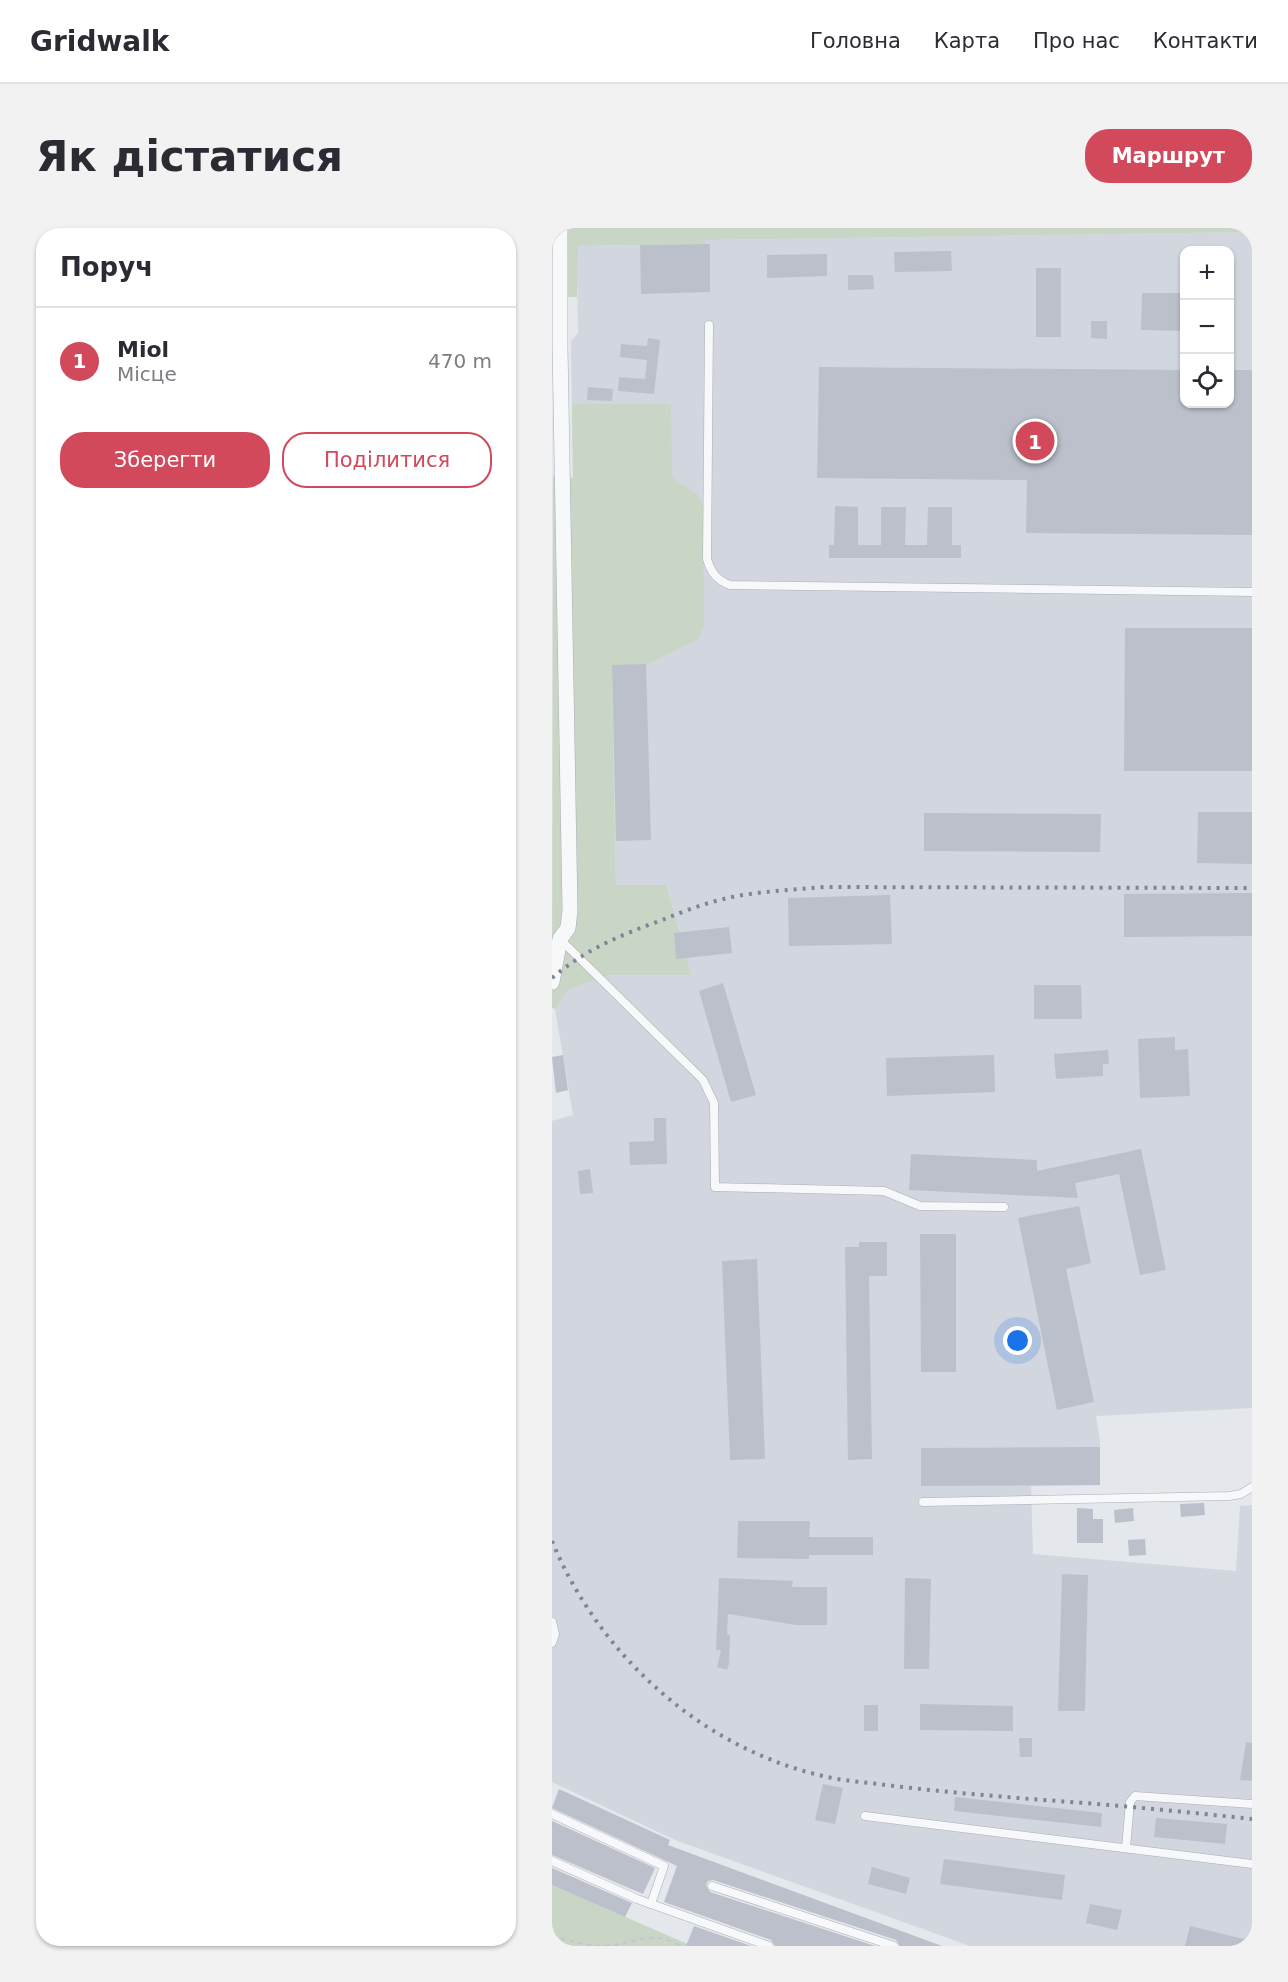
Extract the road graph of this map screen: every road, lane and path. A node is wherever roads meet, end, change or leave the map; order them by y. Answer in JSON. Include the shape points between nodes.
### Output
{"nodes":[{"id":1,"x":560,"y":228,"type":"edge"},
{"id":2,"x":709,"y":325,"type":"dead end"},
{"id":3,"x":556,"y":346,"type":"edge"},
{"id":4,"x":1252,"y":591,"type":"edge"},
{"id":5,"x":556,"y":942,"type":"edge"},
{"id":6,"x":552,"y":982,"type":"edge"},
{"id":7,"x":1004,"y":1207,"type":"dead end"},
{"id":8,"x":1252,"y":1487,"type":"edge"},
{"id":9,"x":923,"y":1502,"type":"dead end"},
{"id":10,"x":552,"y":1622,"type":"edge"},
{"id":11,"x":552,"y":1644,"type":"edge"},
{"id":12,"x":1252,"y":1804,"type":"edge"},
{"id":13,"x":552,"y":1814,"type":"edge"},
{"id":14,"x":865,"y":1816,"type":"dead end"},
{"id":15,"x":1126,"y":1848,"type":"junction"},
{"id":16,"x":552,"y":1861,"type":"edge"},
{"id":17,"x":1252,"y":1864,"type":"edge"},
{"id":18,"x":712,"y":1886,"type":"dead end"},
{"id":19,"x":651,"y":1904,"type":"junction"},
{"id":20,"x":552,"y":1936,"type":"edge"},
{"id":21,"x":884,"y":1944,"type":"edge"},
{"id":22,"x":681,"y":1946,"type":"edge"},
{"id":23,"x":769,"y":1946,"type":"edge"},
{"id":24,"x":894,"y":1946,"type":"edge"}],
"edges":[{"from":1,"to":3,"type":"street"},
{"from":2,"to":4,"type":"lane","via":[[707,559],[722,582]]},
{"from":3,"to":5,"type":"street","via":[[570,911],[568,928]]},
{"from":5,"to":6,"type":"street"},
{"from":5,"to":7,"type":"lane","via":[[703,1080],[714,1103],[715,1186],[884,1191],[920,1206]]},
{"from":8,"to":9,"type":"lane","via":[[1229,1496]]},
{"from":10,"to":11,"type":"lane"},
{"from":12,"to":15,"type":"lane","via":[[1135,1796],[1130,1802]]},
{"from":13,"to":19,"type":"lane","via":[[664,1866]]},
{"from":14,"to":15,"type":"lane"},
{"from":15,"to":17,"type":"lane"},
{"from":16,"to":19,"type":"lane"},
{"from":18,"to":21,"type":"lane"},
{"from":19,"to":23,"type":"lane"},
{"from":20,"to":22,"type":"path","via":[[600,1946],[660,1937]]},
{"from":21,"to":24,"type":"lane"}]}
